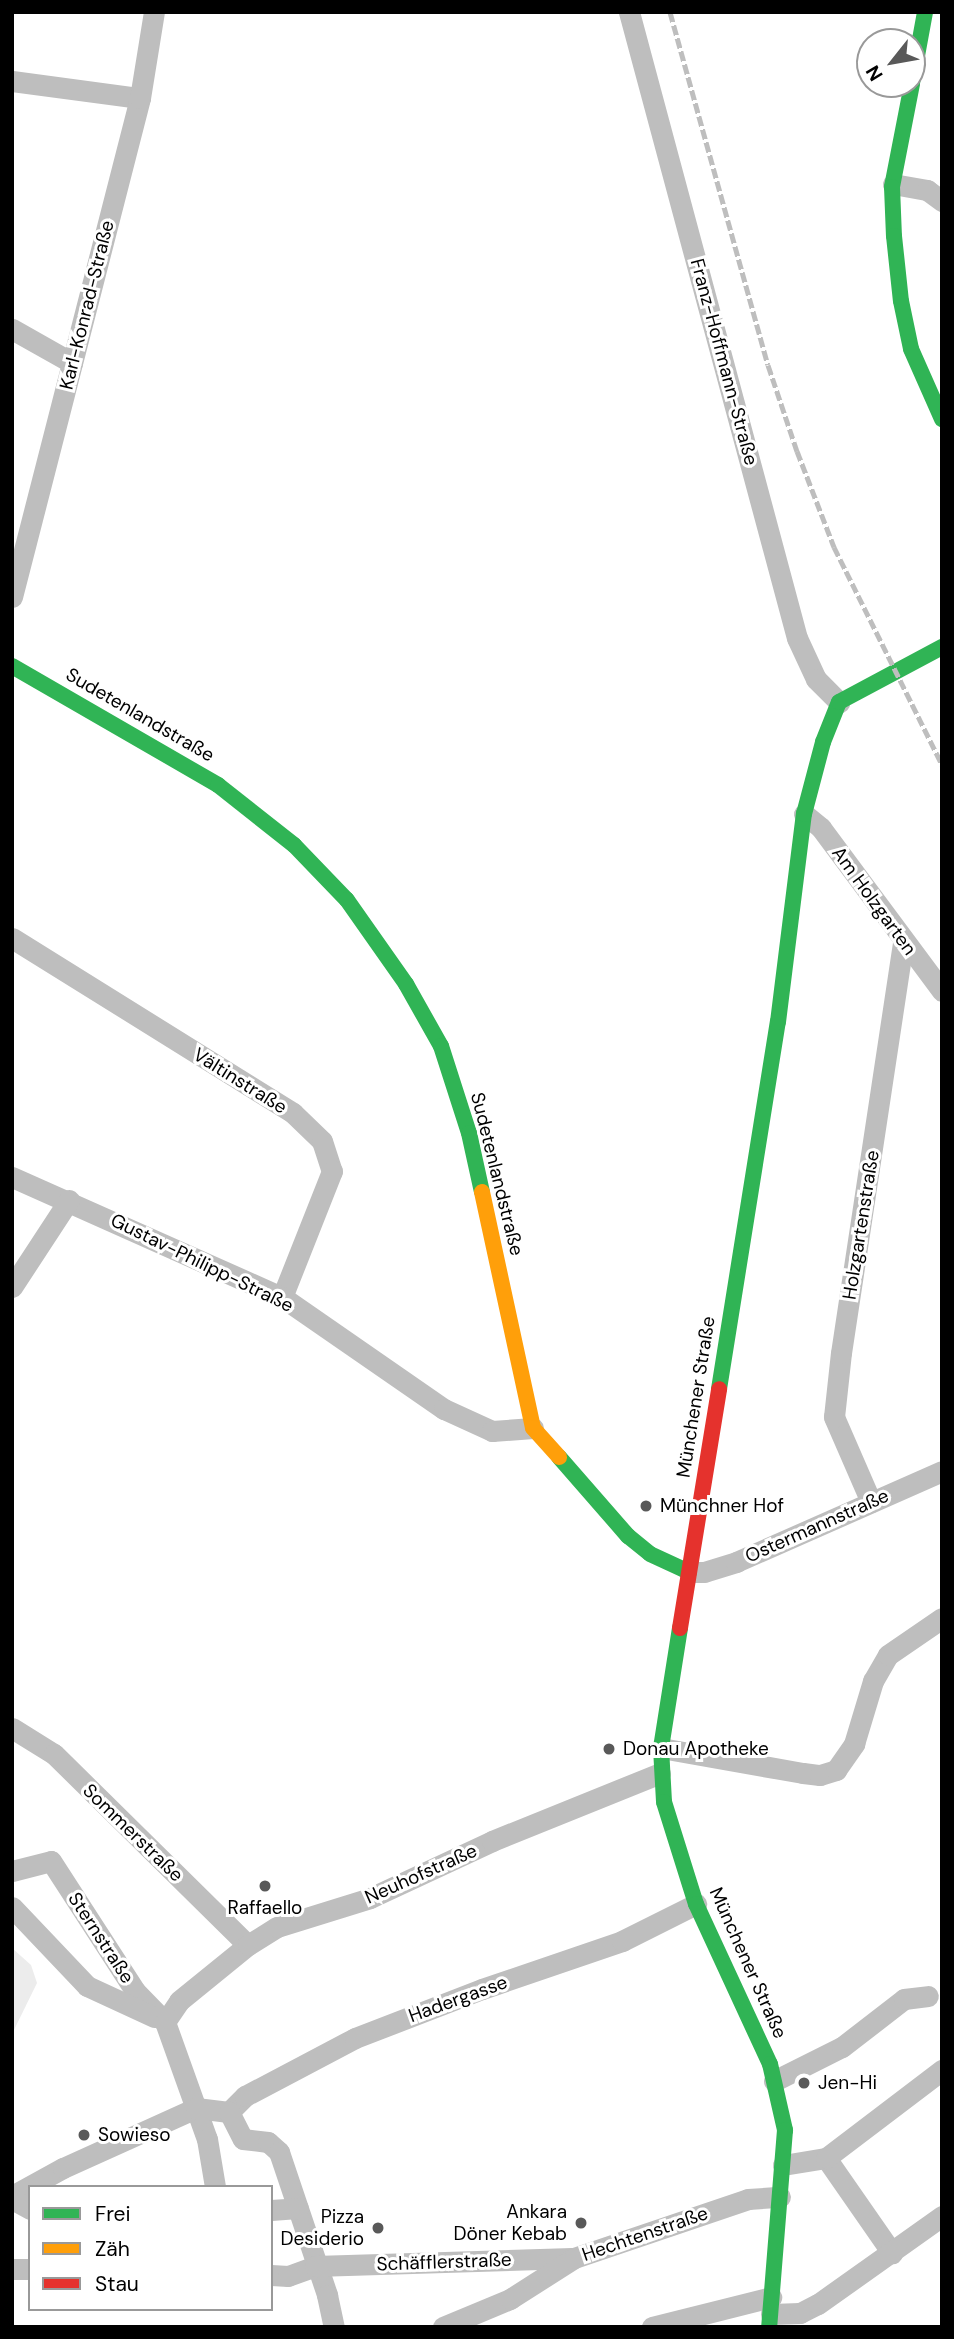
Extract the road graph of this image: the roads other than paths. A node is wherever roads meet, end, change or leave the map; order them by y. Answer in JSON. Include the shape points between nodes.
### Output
{"nodes":[{"id":1,"x":155,"y":12,"type":"edge"},
{"id":2,"x":629,"y":12,"type":"edge"},
{"id":3,"x":12,"y":81,"type":"edge"},
{"id":4,"x":140,"y":98,"type":"junction"},
{"id":5,"x":909,"y":98,"type":"edge"},
{"id":6,"x":893,"y":184,"type":"junction"},
{"id":7,"x":942,"y":201,"type":"edge"},
{"id":8,"x":12,"y":329,"type":"edge"},
{"id":9,"x":72,"y":363,"type":"junction"},
{"id":10,"x":942,"y":419,"type":"edge"},
{"id":11,"x":12,"y":597,"type":"edge"},
{"id":12,"x":942,"y":646,"type":"edge"},
{"id":13,"x":12,"y":666,"type":"edge"},
{"id":14,"x":839,"y":702,"type":"junction"},
{"id":15,"x":804,"y":814,"type":"junction"},
{"id":16,"x":12,"y":938,"type":"edge"},
{"id":17,"x":903,"y":941,"type":"junction"},
{"id":18,"x":942,"y":991,"type":"edge"},
{"id":19,"x":12,"y":1177,"type":"edge"},
{"id":20,"x":69,"y":1200,"type":"junction"},
{"id":21,"x":12,"y":1287,"type":"edge"},
{"id":22,"x":282,"y":1297,"type":"junction"},
{"id":23,"x":533,"y":1428,"type":"junction"},
{"id":24,"x":942,"y":1471,"type":"edge"},
{"id":25,"x":871,"y":1502,"type":"junction"},
{"id":26,"x":689,"y":1572,"type":"junction"},
{"id":27,"x":942,"y":1618,"type":"edge"},
{"id":28,"x":12,"y":1728,"type":"edge"},
{"id":29,"x":661,"y":1748,"type":"junction"},
{"id":30,"x":660,"y":1773,"type":"junction"},
{"id":31,"x":12,"y":1871,"type":"edge"},
{"id":32,"x":696,"y":1904,"type":"junction"},
{"id":33,"x":12,"y":1907,"type":"edge"},
{"id":34,"x":248,"y":1945,"type":"junction"},
{"id":35,"x":928,"y":1996,"type":"dead end"},
{"id":36,"x":165,"y":2022,"type":"junction"},
{"id":37,"x":942,"y":2070,"type":"edge"},
{"id":38,"x":774,"y":2081,"type":"junction"},
{"id":39,"x":195,"y":2108,"type":"junction"},
{"id":40,"x":229,"y":2112,"type":"junction"},
{"id":41,"x":826,"y":2158,"type":"junction"},
{"id":42,"x":783,"y":2165,"type":"junction"},
{"id":43,"x":33,"y":2185,"type":"edge"},
{"id":44,"x":215,"y":2185,"type":"edge"},
{"id":45,"x":28,"y":2188,"type":"edge"},
{"id":46,"x":12,"y":2197,"type":"edge"},
{"id":47,"x":780,"y":2197,"type":"junction"},
{"id":48,"x":28,"y":2208,"type":"edge"},
{"id":49,"x":298,"y":2208,"type":"junction"},
{"id":50,"x":273,"y":2210,"type":"edge"},
{"id":51,"x":942,"y":2216,"type":"edge"},
{"id":52,"x":892,"y":2253,"type":"junction"},
{"id":53,"x":574,"y":2258,"type":"junction"},
{"id":54,"x":315,"y":2266,"type":"junction"},
{"id":55,"x":273,"y":2275,"type":"edge"},
{"id":56,"x":770,"y":2313,"type":"edge"},
{"id":57,"x":334,"y":2327,"type":"edge"},
{"id":58,"x":443,"y":2327,"type":"edge"},
{"id":59,"x":652,"y":2327,"type":"edge"}],
"edges":[{"from":1,"to":4,"type":"street","name":"Karl-Konrad-Straße"},
{"from":2,"to":14,"type":"street","name":"Franz-Hoffmann-Straße","via":[[797,638],[816,679]]},
{"from":3,"to":4,"type":"street"},
{"from":4,"to":9,"type":"street","name":"Karl-Konrad-Straße"},
{"from":5,"to":6,"type":"main road"},
{"from":6,"to":7,"type":"street","via":[[927,190]]},
{"from":6,"to":10,"type":"main road","via":[[901,301],[911,349]]},
{"from":8,"to":9,"type":"street"},
{"from":9,"to":11,"type":"street","name":"Karl-Konrad-Straße"},
{"from":12,"to":14,"type":"main road"},
{"from":13,"to":23,"type":"main road","name":"Sudetenlandstraße","via":[[218,785],[281,834],[347,900],[406,984],[441,1046],[470,1133]]},
{"from":14,"to":15,"type":"main road","name":"Münchener Straße"},
{"from":15,"to":17,"type":"street","name":"Am Holzgarten","via":[[821,828]]},
{"from":15,"to":26,"type":"main road","name":"Münchener Straße","via":[[778,1022]]},
{"from":16,"to":22,"type":"street","name":"Vältinstraße","via":[[293,1113],[321,1141],[332,1171]]},
{"from":17,"to":18,"type":"street","name":"Am Holzgarten"},
{"from":17,"to":25,"type":"street","name":"Holzgartenstraße","via":[[834,1418]]},
{"from":19,"to":20,"type":"street","name":"Gustav-Philipp-Straße"},
{"from":20,"to":21,"type":"street"},
{"from":20,"to":22,"type":"street","name":"Gustav-Philipp-Straße"},
{"from":22,"to":23,"type":"street","name":"Gustav-Philipp-Straße","via":[[444,1409],[492,1431]]},
{"from":23,"to":26,"type":"main road","name":"Sudetenlandstraße","via":[[628,1536],[650,1554]]},
{"from":24,"to":25,"type":"street","name":"Ostermannstraße"},
{"from":25,"to":26,"type":"street","name":"Ostermannstraße","via":[[720,1569]]},
{"from":26,"to":29,"type":"main road","name":"Münchener Straße"},
{"from":27,"to":29,"type":"street","via":[[888,1655],[873,1681],[855,1744],[836,1770],[820,1775],[803,1773]]},
{"from":28,"to":34,"type":"street","name":"Sommerstraße","via":[[54,1754]]},
{"from":29,"to":30,"type":"main road","name":"Münchener Straße"},
{"from":30,"to":32,"type":"main road","name":"Münchener Straße","via":[[664,1802]]},
{"from":30,"to":34,"type":"street","name":"Neuhofstraße","via":[[492,1841],[370,1898],[277,1927]]},
{"from":31,"to":36,"type":"street","name":"Sternstraße","via":[[51,1861],[135,1991]]},
{"from":32,"to":38,"type":"main road","name":"Münchener Straße"},
{"from":32,"to":40,"type":"street","name":"Hadergasse","via":[[622,1941],[355,2038],[245,2096]]},
{"from":33,"to":36,"type":"street","via":[[87,1986]]},
{"from":34,"to":36,"type":"street","name":"Neuhofstraße","via":[[179,2001]]},
{"from":35,"to":38,"type":"street","via":[[904,1999],[842,2047]]},
{"from":36,"to":39,"type":"street"},
{"from":37,"to":41,"type":"street"},
{"from":38,"to":42,"type":"main road","name":"Münchener Straße","via":[[785,2130]]},
{"from":39,"to":40,"type":"street"},
{"from":39,"to":43,"type":"street"},
{"from":39,"to":44,"type":"street","via":[[207,2139]]},
{"from":40,"to":49,"type":"street","via":[[243,2139],[268,2142],[279,2152]]},
{"from":41,"to":42,"type":"street"},
{"from":41,"to":52,"type":"street"},
{"from":42,"to":47,"type":"main road","name":"Münchener Straße"},
{"from":45,"to":46,"type":"street"},
{"from":46,"to":48,"type":"street"},
{"from":47,"to":53,"type":"street","name":"Hechtenstraße","via":[[748,2199]]},
{"from":47,"to":56,"type":"main road","name":"Münchener Straße"},
{"from":49,"to":50,"type":"street"},
{"from":49,"to":54,"type":"street"},
{"from":51,"to":52,"type":"street"},
{"from":52,"to":56,"type":"street","via":[[800,2313]]},
{"from":53,"to":54,"type":"street","name":"Schäfflerstraße"},
{"from":53,"to":58,"type":"street","name":"Hechtenstraße","via":[[510,2299]]},
{"from":54,"to":55,"type":"street","name":"Schäfflerstraße","via":[[288,2276]]},
{"from":54,"to":57,"type":"street"},
{"from":56,"to":59,"type":"street"}]}
